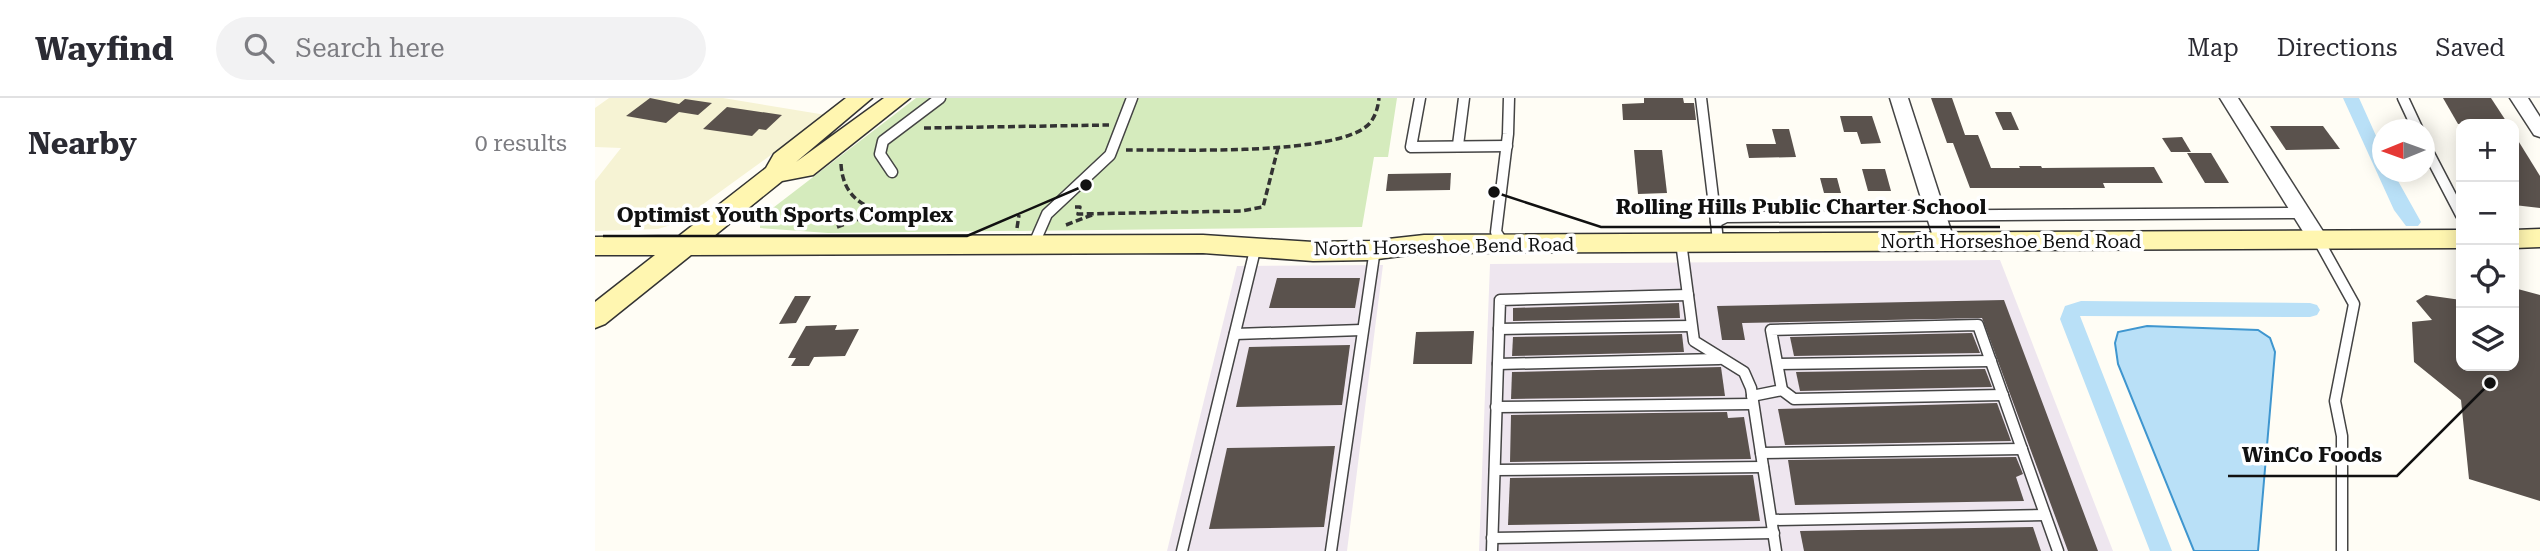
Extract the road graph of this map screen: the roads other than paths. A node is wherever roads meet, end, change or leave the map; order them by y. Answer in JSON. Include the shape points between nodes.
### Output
{"nodes":[{"id":1,"x":861,"y":98,"type":"edge"},
{"id":2,"x":899,"y":98,"type":"edge"},
{"id":3,"x":940,"y":98,"type":"edge"},
{"id":4,"x":1132,"y":98,"type":"edge"},
{"id":5,"x":1420,"y":98,"type":"edge"},
{"id":6,"x":1465,"y":98,"type":"edge"},
{"id":7,"x":1509,"y":98,"type":"edge"},
{"id":8,"x":1701,"y":98,"type":"edge"},
{"id":9,"x":1899,"y":98,"type":"edge"},
{"id":10,"x":2229,"y":98,"type":"edge"},
{"id":11,"x":2403,"y":98,"type":"edge"},
{"id":12,"x":2519,"y":98,"type":"edge"},
{"id":13,"x":2413,"y":119,"type":"edge"},
{"id":14,"x":2540,"y":131,"type":"edge"},
{"id":15,"x":1458,"y":145,"type":"junction"},
{"id":16,"x":1507,"y":146,"type":"junction"},
{"id":17,"x":2435,"y":166,"type":"edge"},
{"id":18,"x":892,"y":172,"type":"dead end"},
{"id":19,"x":775,"y":174,"type":"junction"},
{"id":20,"x":2456,"y":208,"type":"edge"},
{"id":21,"x":2301,"y":213,"type":"junction"},
{"id":22,"x":1936,"y":215,"type":"junction"},
{"id":23,"x":1717,"y":232,"type":"junction"},
{"id":24,"x":2540,"y":238,"type":"edge"},
{"id":25,"x":1027,"y":239,"type":"junction"},
{"id":26,"x":2456,"y":239,"type":"edge"},
{"id":27,"x":2519,"y":239,"type":"edge"},
{"id":28,"x":1944,"y":240,"type":"junction"},
{"id":29,"x":2319,"y":241,"type":"junction"},
{"id":30,"x":1681,"y":242,"type":"junction"},
{"id":31,"x":1503,"y":243,"type":"junction"},
{"id":32,"x":595,"y":246,"type":"edge"},
{"id":33,"x":684,"y":246,"type":"junction"},
{"id":34,"x":1374,"y":249,"type":"junction"},
{"id":35,"x":1255,"y":250,"type":"junction"},
{"id":36,"x":1688,"y":295,"type":"junction"},
{"id":37,"x":595,"y":317,"type":"edge"},
{"id":38,"x":1691,"y":326,"type":"junction"},
{"id":39,"x":1499,"y":329,"type":"junction"},
{"id":40,"x":1362,"y":330,"type":"junction"},
{"id":41,"x":1235,"y":334,"type":"junction"},
{"id":42,"x":1720,"y":358,"type":"junction"},
{"id":43,"x":1991,"y":362,"type":"junction"},
{"id":44,"x":1778,"y":363,"type":"junction"},
{"id":45,"x":1497,"y":364,"type":"junction"},
{"id":46,"x":1781,"y":390,"type":"junction"},
{"id":47,"x":2003,"y":395,"type":"junction"},
{"id":48,"x":1752,"y":400,"type":"junction"},
{"id":49,"x":1496,"y":407,"type":"junction"},
{"id":50,"x":2022,"y":449,"type":"junction"},
{"id":51,"x":1761,"y":453,"type":"junction"},
{"id":52,"x":1763,"y":467,"type":"junction"},
{"id":53,"x":1495,"y":470,"type":"junction"},
{"id":54,"x":2045,"y":515,"type":"junction"},
{"id":55,"x":1773,"y":527,"type":"junction"},
{"id":56,"x":1492,"y":544,"type":"edge"},
{"id":57,"x":1182,"y":551,"type":"edge"},
{"id":58,"x":1331,"y":551,"type":"edge"},
{"id":59,"x":1776,"y":551,"type":"edge"},
{"id":60,"x":2058,"y":551,"type":"edge"},
{"id":61,"x":2342,"y":551,"type":"edge"}],
"edges":[{"from":1,"to":19,"type":"street","via":[[783,160]]},
{"from":2,"to":19,"type":"street","via":[[804,169]]},
{"from":3,"to":18,"type":"lane","via":[[879,147]]},
{"from":4,"to":25,"type":"lane","via":[[1110,155]]},
{"from":5,"to":15,"type":"lane","via":[[1411,147]]},
{"from":6,"to":15,"type":"lane"},
{"from":7,"to":16,"type":"lane"},
{"from":8,"to":23,"type":"lane"},
{"from":9,"to":22,"type":"street"},
{"from":10,"to":21,"type":"street"},
{"from":11,"to":13,"type":"lane"},
{"from":12,"to":14,"type":"street"},
{"from":15,"to":16,"type":"lane"},
{"from":16,"to":31,"type":"lane","via":[[1496,233]]},
{"from":17,"to":20,"type":"lane"},
{"from":19,"to":33,"type":"street"},
{"from":21,"to":22,"type":"lane"},
{"from":21,"to":29,"type":"street"},
{"from":22,"to":23,"type":"lane","via":[[1726,217]]},
{"from":22,"to":28,"type":"street"},
{"from":23,"to":28,"type":"street","name":"North Horseshoe Bend Road"},
{"from":23,"to":30,"type":"street","name":"North Horseshoe Bend Road"},
{"from":24,"to":27,"type":"street"},
{"from":25,"to":33,"type":"street","name":"North Horseshoe Bend Road"},
{"from":25,"to":35,"type":"street","name":"North Horseshoe Bend Road"},
{"from":26,"to":29,"type":"street","name":"North Horseshoe Bend Road"},
{"from":28,"to":29,"type":"street","name":"North Horseshoe Bend Road"},
{"from":29,"to":61,"type":"lane","via":[[2354,304],[2335,401],[2342,436]]},
{"from":30,"to":31,"type":"street","name":"North Horseshoe Bend Road"},
{"from":30,"to":36,"type":"lane"},
{"from":31,"to":34,"type":"street","name":"North Horseshoe Bend Road"},
{"from":32,"to":33,"type":"street","name":"North Horseshoe Bend Road"},
{"from":33,"to":37,"type":"street"},
{"from":34,"to":35,"type":"street","name":"North Horseshoe Bend Road"},
{"from":34,"to":40,"type":"lane"},
{"from":35,"to":41,"type":"lane"},
{"from":36,"to":38,"type":"lane"},
{"from":36,"to":39,"type":"lane","via":[[1500,300]]},
{"from":38,"to":39,"type":"lane"},
{"from":38,"to":42,"type":"lane","via":[[1693,341]]},
{"from":39,"to":45,"type":"lane"},
{"from":40,"to":41,"type":"lane"},
{"from":40,"to":58,"type":"lane"},
{"from":41,"to":57,"type":"lane"},
{"from":42,"to":45,"type":"lane"},
{"from":42,"to":48,"type":"lane","via":[[1744,372]]},
{"from":43,"to":44,"type":"lane"},
{"from":43,"to":44,"type":"lane","via":[[1978,325],[1771,330]]},
{"from":43,"to":47,"type":"lane"},
{"from":44,"to":46,"type":"lane"},
{"from":45,"to":49,"type":"lane"},
{"from":46,"to":47,"type":"lane","via":[[1794,400]]},
{"from":46,"to":48,"type":"lane"},
{"from":47,"to":50,"type":"lane"},
{"from":48,"to":49,"type":"lane"},
{"from":48,"to":51,"type":"lane"},
{"from":49,"to":53,"type":"lane"},
{"from":50,"to":51,"type":"lane"},
{"from":50,"to":54,"type":"lane"},
{"from":51,"to":52,"type":"lane"},
{"from":52,"to":53,"type":"lane"},
{"from":52,"to":55,"type":"lane"},
{"from":53,"to":56,"type":"lane"},
{"from":54,"to":55,"type":"lane"},
{"from":54,"to":60,"type":"lane"},
{"from":55,"to":56,"type":"lane"},
{"from":55,"to":59,"type":"lane"}]}
